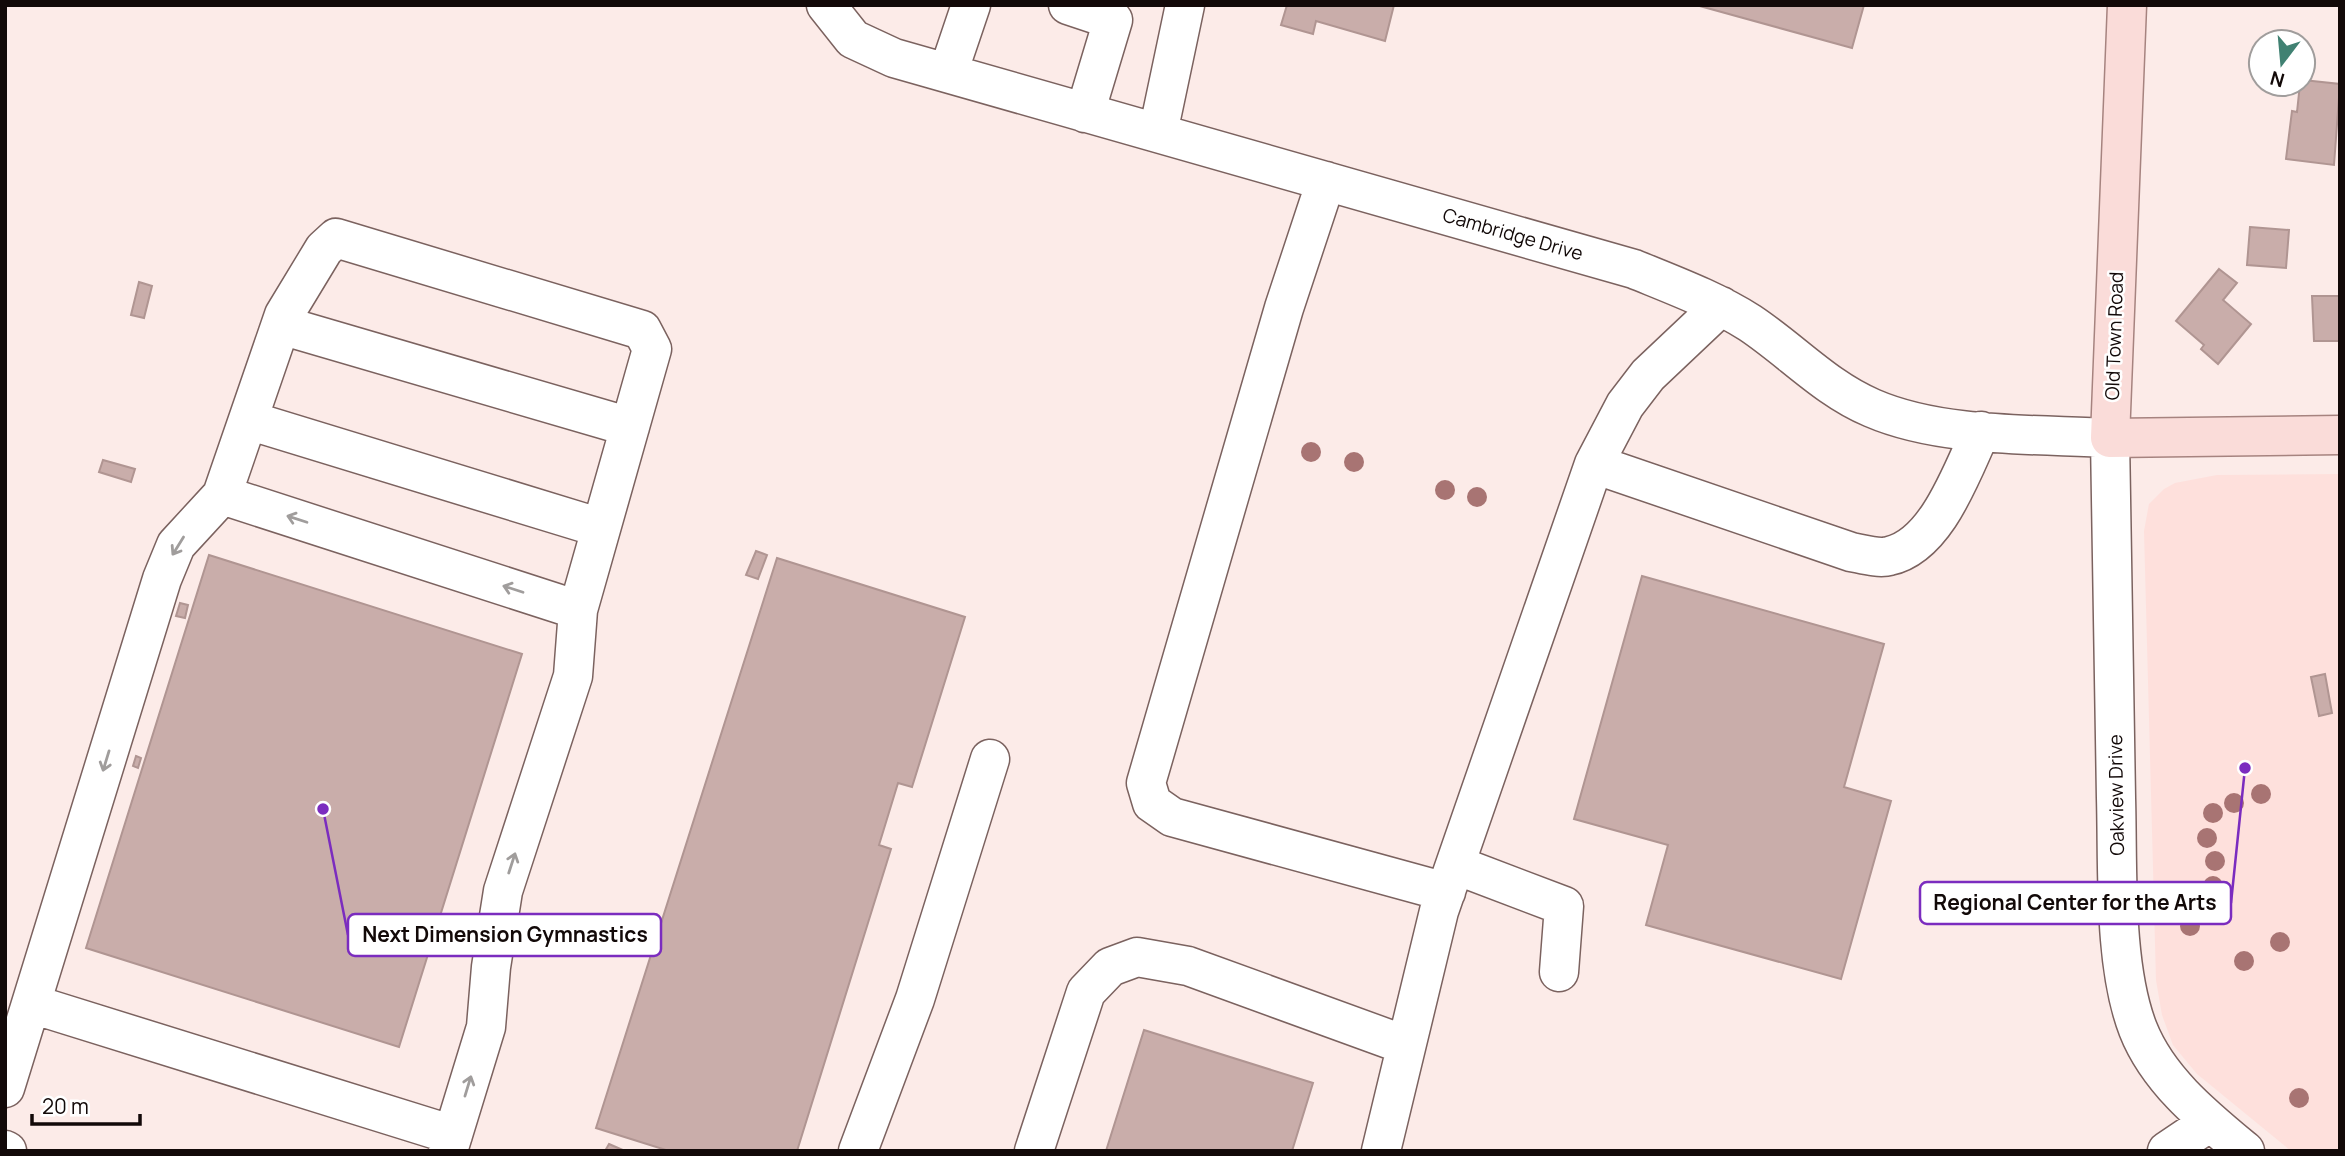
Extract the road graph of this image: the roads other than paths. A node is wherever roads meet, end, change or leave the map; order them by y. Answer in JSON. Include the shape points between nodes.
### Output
{"nodes":[{"id":1,"x":826,"y":5,"type":"edge"},
{"id":2,"x":971,"y":5,"type":"edge"},
{"id":3,"x":1068,"y":5,"type":"edge"},
{"id":4,"x":1185,"y":5,"type":"edge"},
{"id":5,"x":2127,"y":5,"type":"edge"},
{"id":6,"x":948,"y":74,"type":"junction"},
{"id":7,"x":1085,"y":113,"type":"junction"},
{"id":8,"x":1158,"y":133,"type":"junction"},
{"id":9,"x":1326,"y":181,"type":"junction"},
{"id":10,"x":1721,"y":306,"type":"junction"},
{"id":11,"x":281,"y":325,"type":"junction"},
{"id":12,"x":248,"y":420,"type":"junction"},
{"id":13,"x":630,"y":427,"type":"junction"},
{"id":14,"x":1981,"y":431,"type":"junction"},
{"id":15,"x":2340,"y":435,"type":"edge"},
{"id":16,"x":2110,"y":438,"type":"junction"},
{"id":17,"x":1594,"y":464,"type":"junction"},
{"id":18,"x":222,"y":495,"type":"junction"},
{"id":19,"x":601,"y":528,"type":"junction"},
{"id":20,"x":578,"y":610,"type":"junction"},
{"id":21,"x":990,"y":759,"type":"dead end"},
{"id":22,"x":1451,"y":878,"type":"junction"},
{"id":23,"x":1559,"y":972,"type":"dead end"},
{"id":24,"x":32,"y":1004,"type":"junction"},
{"id":25,"x":1405,"y":1045,"type":"junction"},
{"id":26,"x":5,"y":1088,"type":"edge"},
{"id":27,"x":2210,"y":1122,"type":"junction"},
{"id":28,"x":450,"y":1143,"type":"edge"},
{"id":29,"x":858,"y":1151,"type":"edge"},
{"id":30,"x":1034,"y":1151,"type":"edge"},
{"id":31,"x":1381,"y":1151,"type":"edge"},
{"id":32,"x":2167,"y":1151,"type":"edge"},
{"id":33,"x":2245,"y":1151,"type":"edge"}],
"edges":[{"from":1,"to":6,"type":"street","name":"Cambridge Drive","via":[[853,38],[894,58]]},
{"from":2,"to":6,"type":"street"},
{"from":3,"to":7,"type":"street","via":[[1113,20]]},
{"from":4,"to":8,"type":"street"},
{"from":5,"to":16,"type":"main road","name":"Old Town Road"},
{"from":6,"to":7,"type":"street","name":"Cambridge Drive"},
{"from":7,"to":8,"type":"street","name":"Cambridge Drive"},
{"from":8,"to":9,"type":"street","name":"Cambridge Drive"},
{"from":9,"to":10,"type":"street","name":"Cambridge Drive","via":[[1634,269]]},
{"from":9,"to":22,"type":"street","via":[[1284,308],[1146,783],[1152,803],[1172,817]]},
{"from":10,"to":14,"type":"street","name":"Cambridge Drive","via":[[1752,324],[1834,389],[1874,410]]},
{"from":10,"to":17,"type":"street","via":[[1648,375],[1625,405]]},
{"from":11,"to":12,"type":"street"},
{"from":11,"to":13,"type":"street"},
{"from":11,"to":13,"type":"street","via":[[324,249],[336,238],[642,330],[652,349]]},
{"from":12,"to":18,"type":"street"},
{"from":12,"to":19,"type":"street"},
{"from":13,"to":19,"type":"street"},
{"from":14,"to":16,"type":"street","name":"Cambridge Drive"},
{"from":14,"to":17,"type":"street","via":[[1943,509],[1916,545],[1888,557],[1851,552]]},
{"from":15,"to":16,"type":"main road"},
{"from":16,"to":27,"type":"street","name":"Oakview Drive","via":[[2118,867],[2127,985],[2139,1030],[2153,1056]]},
{"from":17,"to":22,"type":"street"},
{"from":20,"to":18,"type":"street","one_way":true},
{"from":18,"to":24,"type":"street","one_way":true,"via":[[176,545],[162,579]]},
{"from":19,"to":20,"type":"street"},
{"from":28,"to":20,"type":"street","one_way":true,"via":[[486,1027],[503,891],[573,676]]},
{"from":21,"to":29,"type":"street","via":[[915,999]]},
{"from":22,"to":23,"type":"street","via":[[1564,906]]},
{"from":22,"to":25,"type":"street"},
{"from":24,"to":26,"type":"street"},
{"from":24,"to":28,"type":"street"},
{"from":25,"to":30,"type":"street","via":[[1188,966],[1136,957],[1110,967],[1086,992]]},
{"from":25,"to":31,"type":"street"},
{"from":27,"to":32,"type":"street"},
{"from":27,"to":33,"type":"street","name":"Oakview Drive"}]}
